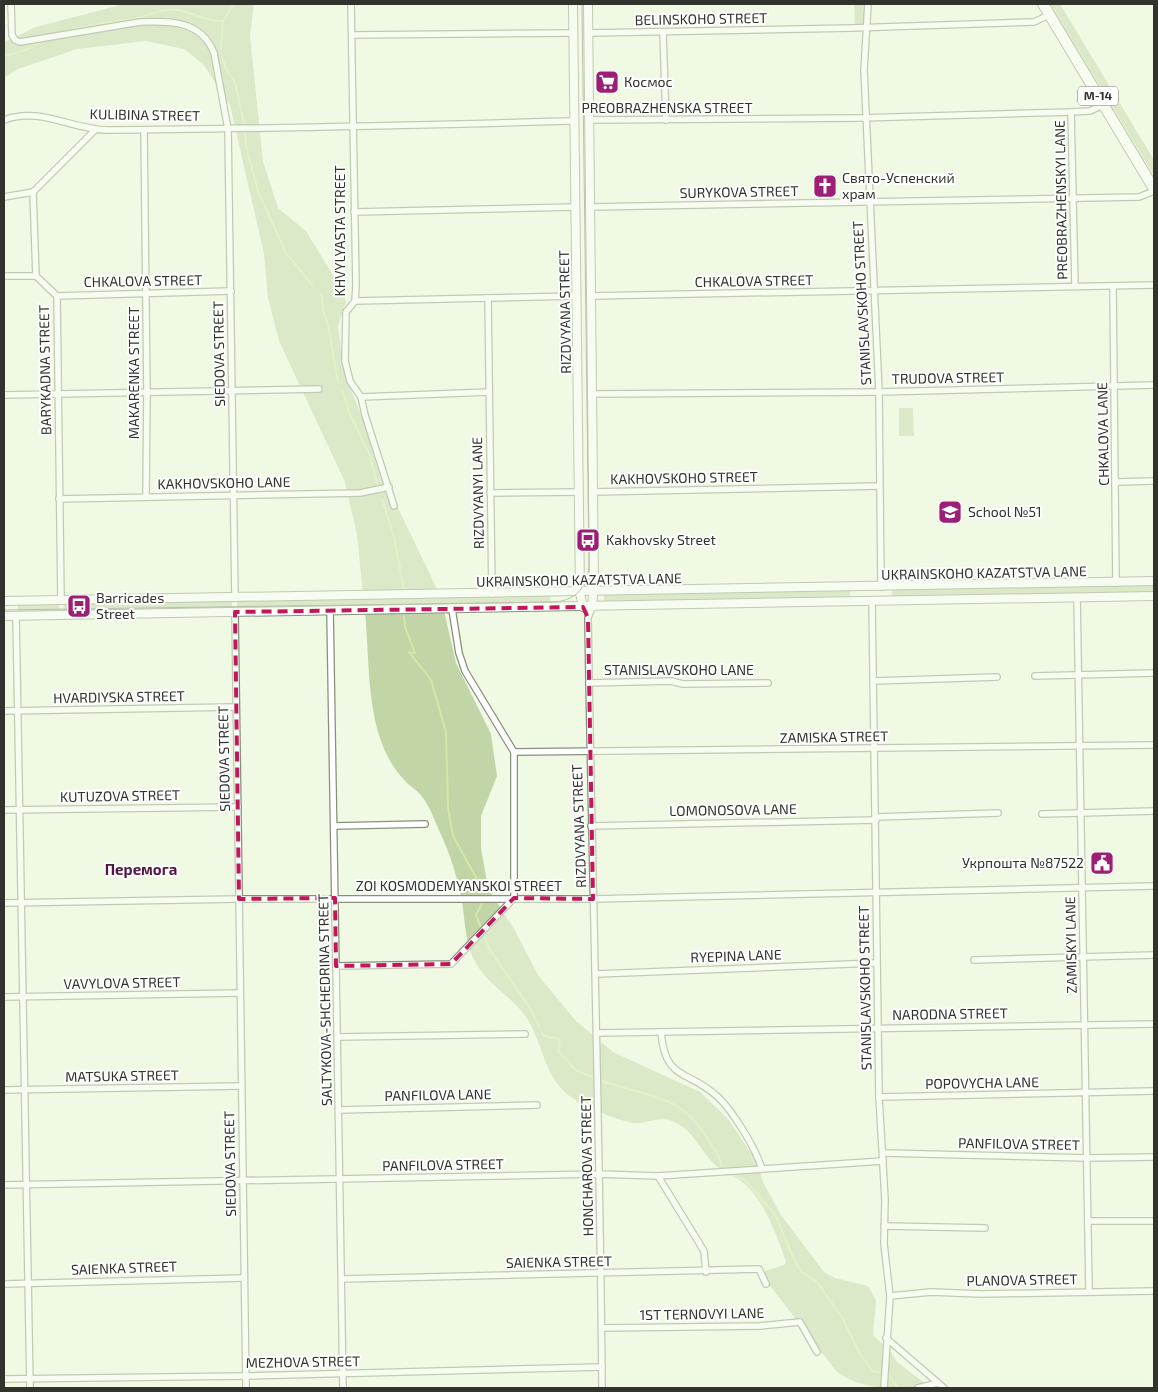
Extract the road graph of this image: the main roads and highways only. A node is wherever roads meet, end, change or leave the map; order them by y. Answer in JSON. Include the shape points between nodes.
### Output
{"nodes":[{"id":1,"x":1043,"y":4,"type":"edge"},
{"id":2,"x":1154,"y":190,"type":"edge"}],
"edges":[{"from":1,"to":2,"type":"highway","number":"М-14"}]}
